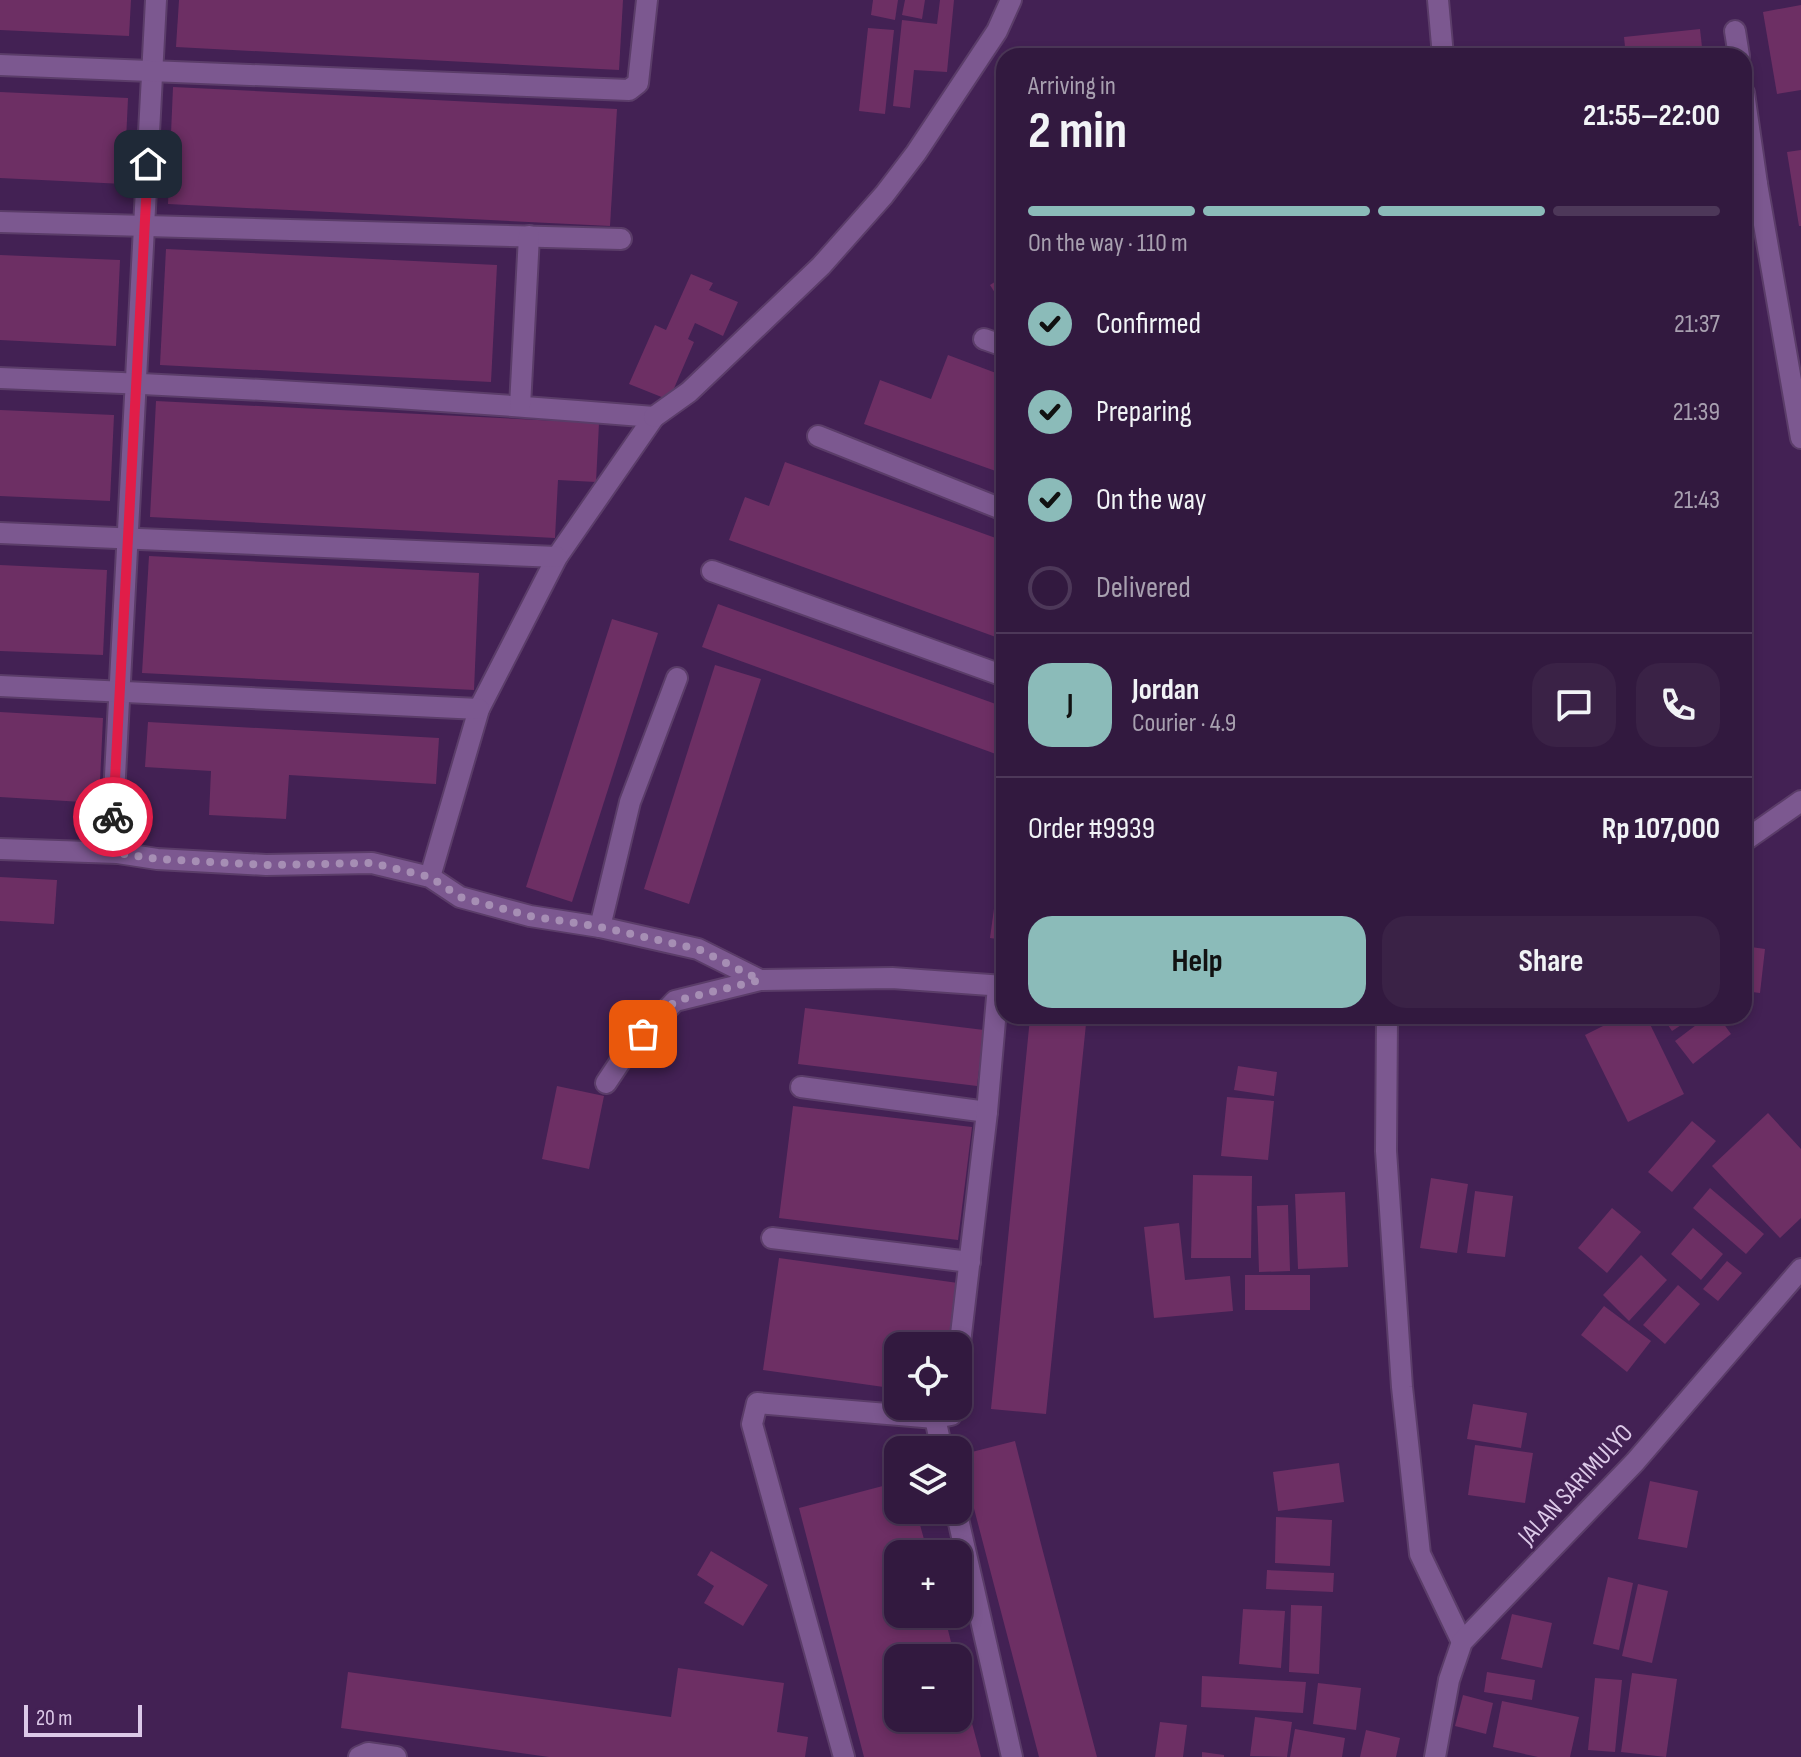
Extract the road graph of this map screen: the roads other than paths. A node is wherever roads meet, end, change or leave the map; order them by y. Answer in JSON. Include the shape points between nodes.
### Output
{"nodes":[{"id":1,"x":156,"y":0,"type":"edge"},
{"id":2,"x":647,"y":0,"type":"edge"},
{"id":3,"x":1011,"y":0,"type":"edge"},
{"id":4,"x":1438,"y":0,"type":"edge"},
{"id":5,"x":1735,"y":31,"type":"dead end"},
{"id":6,"x":1442,"y":48,"type":"edge"},
{"id":7,"x":1738,"y":48,"type":"edge"},
{"id":8,"x":0,"y":65,"type":"edge"},
{"id":9,"x":152,"y":70,"type":"junction"},
{"id":10,"x":1752,"y":195,"type":"edge"},
{"id":11,"x":0,"y":222,"type":"edge"},
{"id":12,"x":146,"y":226,"type":"junction"},
{"id":13,"x":529,"y":236,"type":"junction"},
{"id":14,"x":621,"y":239,"type":"dead end"},
{"id":15,"x":0,"y":378,"type":"edge"},
{"id":16,"x":137,"y":383,"type":"junction"},
{"id":17,"x":520,"y":406,"type":"junction"},
{"id":18,"x":654,"y":417,"type":"junction"},
{"id":19,"x":818,"y":436,"type":"dead end"},
{"id":20,"x":1801,"y":438,"type":"edge"},
{"id":21,"x":996,"y":507,"type":"edge"},
{"id":22,"x":0,"y":533,"type":"edge"},
{"id":23,"x":128,"y":539,"type":"junction"},
{"id":24,"x":557,"y":557,"type":"junction"},
{"id":25,"x":712,"y":571,"type":"dead end"},
{"id":26,"x":996,"y":673,"type":"edge"},
{"id":27,"x":677,"y":678,"type":"dead end"},
{"id":28,"x":0,"y":686,"type":"edge"},
{"id":29,"x":120,"y":691,"type":"junction"},
{"id":30,"x":479,"y":709,"type":"junction"},
{"id":31,"x":1801,"y":801,"type":"edge"},
{"id":32,"x":1752,"y":835,"type":"edge"},
{"id":33,"x":0,"y":849,"type":"edge"},
{"id":34,"x":118,"y":853,"type":"junction"},
{"id":35,"x":430,"y":877,"type":"junction"},
{"id":36,"x":600,"y":927,"type":"junction"},
{"id":37,"x":760,"y":980,"type":"junction"},
{"id":38,"x":996,"y":986,"type":"edge"},
{"id":39,"x":997,"y":1024,"type":"edge"},
{"id":40,"x":1387,"y":1024,"type":"edge"},
{"id":41,"x":606,"y":1083,"type":"dead end"},
{"id":42,"x":801,"y":1087,"type":"dead end"},
{"id":43,"x":987,"y":1112,"type":"junction"},
{"id":44,"x":772,"y":1238,"type":"dead end"},
{"id":45,"x":970,"y":1262,"type":"junction"},
{"id":46,"x":1801,"y":1269,"type":"edge"},
{"id":47,"x":961,"y":1332,"type":"edge"},
{"id":48,"x":884,"y":1414,"type":"edge"},
{"id":49,"x":959,"y":1524,"type":"edge"},
{"id":50,"x":1462,"y":1642,"type":"junction"},
{"id":51,"x":359,"y":1757,"type":"edge"},
{"id":52,"x":396,"y":1757,"type":"edge"},
{"id":53,"x":844,"y":1757,"type":"edge"},
{"id":54,"x":1012,"y":1757,"type":"edge"},
{"id":55,"x":1435,"y":1757,"type":"edge"}],
"edges":[{"from":1,"to":9,"type":"street"},
{"from":2,"to":9,"type":"street","via":[[638,83],[629,90]]},
{"from":3,"to":18,"type":"street","via":[[997,31],[884,195],[821,266],[689,392]]},
{"from":4,"to":6,"type":"street"},
{"from":5,"to":7,"type":"street"},
{"from":8,"to":9,"type":"street"},
{"from":9,"to":12,"type":"street"},
{"from":10,"to":20,"type":"street"},
{"from":11,"to":12,"type":"street"},
{"from":12,"to":13,"type":"street"},
{"from":12,"to":16,"type":"street"},
{"from":13,"to":14,"type":"street"},
{"from":13,"to":17,"type":"street"},
{"from":15,"to":16,"type":"street"},
{"from":16,"to":17,"type":"street"},
{"from":16,"to":23,"type":"street"},
{"from":17,"to":18,"type":"street"},
{"from":18,"to":24,"type":"street"},
{"from":19,"to":21,"type":"street"},
{"from":22,"to":23,"type":"street"},
{"from":23,"to":24,"type":"street"},
{"from":23,"to":29,"type":"street"},
{"from":24,"to":30,"type":"street"},
{"from":25,"to":26,"type":"street"},
{"from":27,"to":36,"type":"street","via":[[630,802]]},
{"from":28,"to":29,"type":"street"},
{"from":29,"to":30,"type":"street"},
{"from":29,"to":34,"type":"street","via":[[112,833]]},
{"from":30,"to":35,"type":"street"},
{"from":31,"to":32,"type":"street"},
{"from":33,"to":34,"type":"street"},
{"from":34,"to":35,"type":"street","via":[[266,865],[372,863]]},
{"from":35,"to":36,"type":"street","via":[[460,897]]},
{"from":36,"to":37,"type":"street","via":[[698,949]]},
{"from":37,"to":38,"type":"street","via":[[892,978]]},
{"from":37,"to":41,"type":"street","via":[[675,1001],[628,1050]]},
{"from":39,"to":43,"type":"street"},
{"from":40,"to":50,"type":"street","via":[[1386,1151],[1420,1554]]},
{"from":42,"to":43,"type":"street"},
{"from":43,"to":45,"type":"street"},
{"from":44,"to":45,"type":"street"},
{"from":45,"to":47,"type":"street"},
{"from":46,"to":50,"type":"street","name":"JALAN SARIMULYO","via":[[1635,1462]]},
{"from":48,"to":53,"type":"street","via":[[757,1403],[752,1424]]},
{"from":49,"to":54,"type":"street"},
{"from":50,"to":55,"type":"street","name":"JALAN SARIMULYO"},
{"from":51,"to":52,"type":"street"}]}
